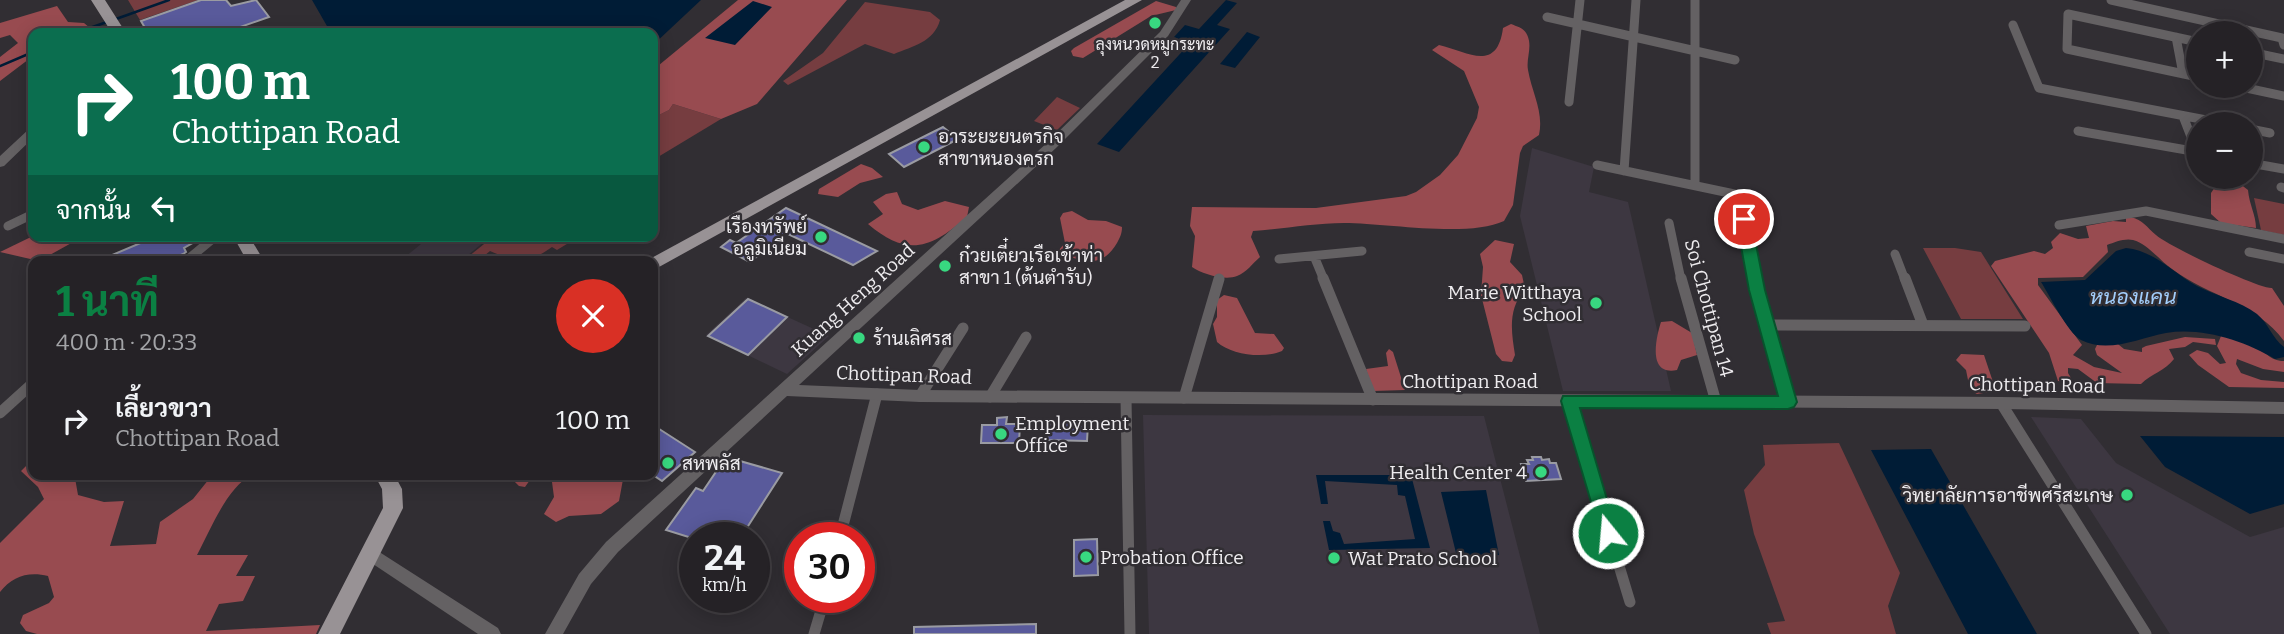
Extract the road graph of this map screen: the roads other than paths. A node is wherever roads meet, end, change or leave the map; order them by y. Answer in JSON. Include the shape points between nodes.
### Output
{"nodes":[{"id":1,"x":99,"y":0,"type":"edge"},
{"id":2,"x":1135,"y":0,"type":"edge"},
{"id":3,"x":1186,"y":0,"type":"edge"},
{"id":4,"x":1580,"y":0,"type":"edge"},
{"id":5,"x":1636,"y":0,"type":"edge"},
{"id":6,"x":1695,"y":0,"type":"edge"},
{"id":7,"x":2112,"y":0,"type":"edge"},
{"id":8,"x":1547,"y":17,"type":"dead end"},
{"id":9,"x":113,"y":24,"type":"edge"},
{"id":10,"x":1578,"y":24,"type":"junction"},
{"id":11,"x":2013,"y":25,"type":"dead end"},
{"id":12,"x":1635,"y":37,"type":"junction"},
{"id":13,"x":2176,"y":37,"type":"junction"},
{"id":14,"x":2186,"y":39,"type":"edge"},
{"id":15,"x":2284,"y":45,"type":"edge"},
{"id":16,"x":1695,"y":51,"type":"junction"},
{"id":17,"x":2263,"y":55,"type":"edge"},
{"id":18,"x":2284,"y":59,"type":"edge"},
{"id":19,"x":1735,"y":60,"type":"dead end"},
{"id":20,"x":2183,"y":74,"type":"junction"},
{"id":21,"x":2186,"y":75,"type":"edge"},
{"id":22,"x":2263,"y":92,"type":"edge"},
{"id":23,"x":2284,"y":96,"type":"edge"},
{"id":24,"x":1569,"y":102,"type":"dead end"},
{"id":25,"x":2183,"y":116,"type":"junction"},
{"id":26,"x":2186,"y":117,"type":"edge"},
{"id":27,"x":2186,"y":124,"type":"edge"},
{"id":28,"x":2078,"y":131,"type":"dead end"},
{"id":29,"x":2263,"y":131,"type":"edge"},
{"id":30,"x":2270,"y":132,"type":"dead end"},
{"id":31,"x":28,"y":137,"type":"edge"},
{"id":32,"x":2186,"y":150,"type":"edge"},
{"id":33,"x":0,"y":163,"type":"edge"},
{"id":34,"x":1597,"y":165,"type":"dead end"},
{"id":35,"x":2263,"y":165,"type":"edge"},
{"id":36,"x":2284,"y":169,"type":"edge"},
{"id":37,"x":1624,"y":171,"type":"junction"},
{"id":38,"x":1695,"y":184,"type":"junction"},
{"id":39,"x":28,"y":216,"type":"edge"},
{"id":40,"x":1669,"y":223,"type":"dead end"},
{"id":41,"x":2059,"y":225,"type":"dead end"},
{"id":42,"x":8,"y":226,"type":"dead end"},
{"id":43,"x":2284,"y":239,"type":"edge"},
{"id":44,"x":209,"y":242,"type":"edge"},
{"id":45,"x":1362,"y":251,"type":"dead end"},
{"id":46,"x":2249,"y":252,"type":"dead end"},
{"id":47,"x":1895,"y":254,"type":"dead end"},
{"id":48,"x":192,"y":256,"type":"edge"},
{"id":49,"x":1314,"y":256,"type":"junction"},
{"id":50,"x":1279,"y":259,"type":"dead end"},
{"id":51,"x":2284,"y":259,"type":"edge"},
{"id":52,"x":658,"y":260,"type":"edge"},
{"id":53,"x":1219,"y":279,"type":"dead end"},
{"id":54,"x":1767,"y":325,"type":"junction"},
{"id":55,"x":1923,"y":326,"type":"junction"},
{"id":56,"x":2025,"y":326,"type":"dead end"},
{"id":57,"x":963,"y":328,"type":"dead end"},
{"id":58,"x":1026,"y":337,"type":"dead end"},
{"id":59,"x":28,"y":388,"type":"edge"},
{"id":60,"x":782,"y":390,"type":"junction"},
{"id":61,"x":877,"y":394,"type":"junction"},
{"id":62,"x":920,"y":396,"type":"junction"},
{"id":63,"x":990,"y":397,"type":"junction"},
{"id":64,"x":1126,"y":398,"type":"junction"},
{"id":65,"x":1184,"y":398,"type":"junction"},
{"id":66,"x":1373,"y":400,"type":"junction"},
{"id":67,"x":1569,"y":401,"type":"junction"},
{"id":68,"x":1716,"y":402,"type":"junction"},
{"id":69,"x":1788,"y":402,"type":"junction"},
{"id":70,"x":2001,"y":403,"type":"junction"},
{"id":71,"x":2284,"y":408,"type":"edge"},
{"id":72,"x":0,"y":413,"type":"edge"},
{"id":73,"x":387,"y":480,"type":"edge"},
{"id":74,"x":844,"y":522,"type":"edge"},
{"id":75,"x":370,"y":553,"type":"junction"},
{"id":76,"x":1630,"y":602,"type":"dead end"},
{"id":77,"x":820,"y":613,"type":"edge"},
{"id":78,"x":329,"y":634,"type":"edge"},
{"id":79,"x":492,"y":634,"type":"edge"},
{"id":80,"x":554,"y":634,"type":"edge"},
{"id":81,"x":814,"y":634,"type":"edge"},
{"id":82,"x":1130,"y":634,"type":"edge"},
{"id":83,"x":2146,"y":634,"type":"edge"}],
"edges":[{"from":1,"to":9,"type":"main road"},
{"from":2,"to":52,"type":"main road"},
{"from":3,"to":60,"type":"street","name":"Kuang Heng Road","via":[[1164,34],[1052,145]]},
{"from":4,"to":10,"type":"street"},
{"from":5,"to":12,"type":"street"},
{"from":6,"to":16,"type":"street"},
{"from":7,"to":15,"type":"street","via":[[2282,38]]},
{"from":8,"to":10,"type":"street"},
{"from":10,"to":12,"type":"street"},
{"from":10,"to":24,"type":"street"},
{"from":11,"to":25,"type":"street","via":[[2039,88]]},
{"from":12,"to":16,"type":"street"},
{"from":12,"to":37,"type":"street"},
{"from":13,"to":14,"type":"street"},
{"from":13,"to":20,"type":"street"},
{"from":13,"to":20,"type":"street","via":[[2068,14],[2067,49]]},
{"from":16,"to":19,"type":"street"},
{"from":16,"to":38,"type":"street"},
{"from":17,"to":18,"type":"street"},
{"from":20,"to":21,"type":"street"},
{"from":22,"to":23,"type":"street"},
{"from":25,"to":26,"type":"street"},
{"from":25,"to":27,"type":"street"},
{"from":28,"to":32,"type":"street"},
{"from":29,"to":30,"type":"street"},
{"from":31,"to":33,"type":"street"},
{"from":34,"to":37,"type":"street"},
{"from":35,"to":36,"type":"street"},
{"from":37,"to":38,"type":"street"},
{"from":38,"to":54,"type":"street","via":[[1739,195]]},
{"from":39,"to":42,"type":"street"},
{"from":40,"to":68,"type":"street","name":"Soi Chottipan 14"},
{"from":41,"to":43,"type":"street","via":[[2146,211]]},
{"from":44,"to":48,"type":"street"},
{"from":45,"to":49,"type":"street"},
{"from":46,"to":51,"type":"street"},
{"from":47,"to":55,"type":"street"},
{"from":49,"to":50,"type":"street"},
{"from":49,"to":66,"type":"street"},
{"from":53,"to":65,"type":"street"},
{"from":54,"to":55,"type":"street"},
{"from":54,"to":69,"type":"street"},
{"from":55,"to":56,"type":"street"},
{"from":57,"to":62,"type":"street"},
{"from":58,"to":63,"type":"street"},
{"from":59,"to":72,"type":"street"},
{"from":60,"to":61,"type":"street","name":"Chottipan Road"},
{"from":60,"to":80,"type":"street","name":"Kuang Heng Road","via":[[612,547],[585,579]]},
{"from":61,"to":62,"type":"street","name":"Chottipan Road"},
{"from":61,"to":74,"type":"street"},
{"from":62,"to":63,"type":"street","name":"Chottipan Road"},
{"from":63,"to":64,"type":"street","name":"Chottipan Road"},
{"from":64,"to":65,"type":"street","name":"Chottipan Road"},
{"from":64,"to":82,"type":"street"},
{"from":65,"to":66,"type":"street","name":"Chottipan Road"},
{"from":66,"to":67,"type":"street","name":"Chottipan Road"},
{"from":67,"to":68,"type":"street","name":"Chottipan Road"},
{"from":67,"to":76,"type":"street"},
{"from":68,"to":69,"type":"street","name":"Chottipan Road"},
{"from":69,"to":70,"type":"street","name":"Chottipan Road"},
{"from":70,"to":71,"type":"street","name":"Chottipan Road"},
{"from":70,"to":83,"type":"street"},
{"from":73,"to":75,"type":"main road","via":[[393,508]]},
{"from":75,"to":78,"type":"main road"},
{"from":75,"to":79,"type":"street"},
{"from":77,"to":81,"type":"street"}]}
